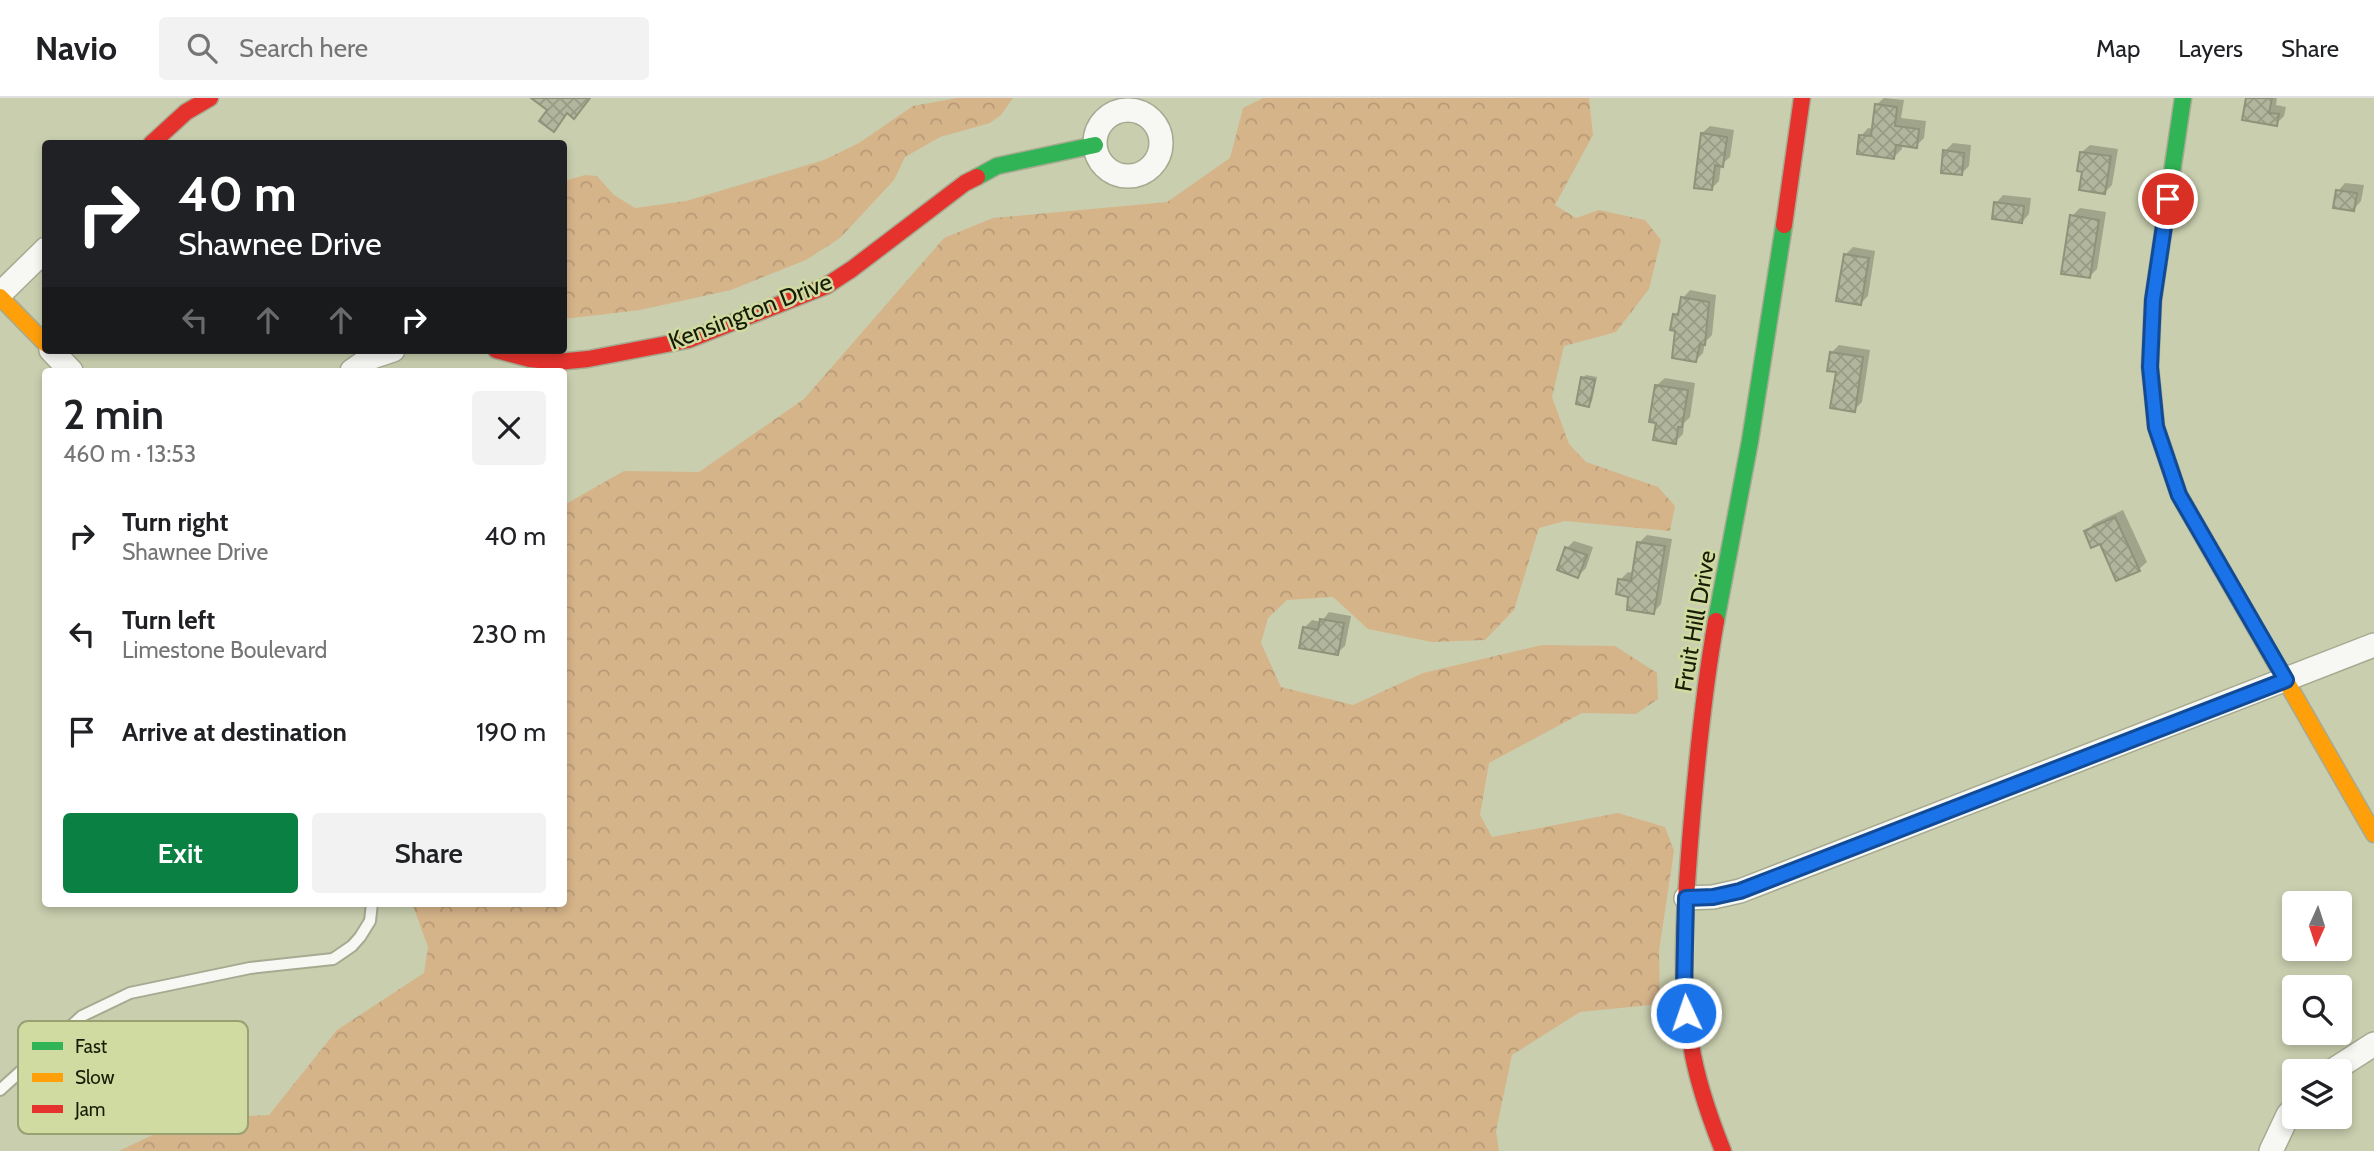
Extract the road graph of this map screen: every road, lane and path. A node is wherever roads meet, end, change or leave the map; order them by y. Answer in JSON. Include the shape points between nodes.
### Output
{"nodes":[{"id":1,"x":210,"y":98,"type":"edge"},
{"id":2,"x":1802,"y":98,"type":"edge"},
{"id":3,"x":2183,"y":98,"type":"edge"},
{"id":4,"x":1119,"y":104,"type":"edge"},
{"id":5,"x":155,"y":140,"type":"edge"},
{"id":6,"x":1095,"y":145,"type":"junction"},
{"id":7,"x":42,"y":253,"type":"edge"},
{"id":8,"x":0,"y":295,"type":"edge"},
{"id":9,"x":42,"y":340,"type":"edge"},
{"id":10,"x":55,"y":354,"type":"edge"},
{"id":11,"x":381,"y":354,"type":"edge"},
{"id":12,"x":511,"y":354,"type":"edge"},
{"id":13,"x":68,"y":368,"type":"edge"},
{"id":14,"x":356,"y":368,"type":"edge"},
{"id":15,"x":2374,"y":645,"type":"edge"},
{"id":16,"x":2286,"y":680,"type":"junction"},
{"id":17,"x":2374,"y":834,"type":"edge"},
{"id":18,"x":1686,"y":898,"type":"junction"},
{"id":19,"x":372,"y":907,"type":"edge"},
{"id":20,"x":76,"y":1021,"type":"edge"},
{"id":21,"x":2374,"y":1044,"type":"edge"},
{"id":22,"x":2351,"y":1059,"type":"edge"},
{"id":23,"x":18,"y":1074,"type":"edge"},
{"id":24,"x":0,"y":1090,"type":"edge"},
{"id":25,"x":2282,"y":1128,"type":"edge"},
{"id":26,"x":1723,"y":1151,"type":"edge"},
{"id":27,"x":2271,"y":1151,"type":"edge"}],
"edges":[{"from":1,"to":5,"type":"street"},
{"from":2,"to":18,"type":"street","name":"Fruit Hill Drive","via":[[1775,295],[1703,700]]},
{"from":3,"to":16,"type":"street","via":[[2153,300],[2150,367],[2156,427],[2179,495]]},
{"from":4,"to":6,"type":"street","via":[[1100,123]]},
{"from":4,"to":6,"type":"street","via":[[1153,120],[1159,131],[1159,154],[1153,164],[1125,176],[1104,166]]},
{"from":6,"to":12,"type":"street","name":"Kensington Drive","via":[[997,166],[965,183],[827,286],[688,340],[557,362]]},
{"from":7,"to":8,"type":"street"},
{"from":8,"to":9,"type":"street"},
{"from":10,"to":13,"type":"street"},
{"from":11,"to":14,"type":"street"},
{"from":15,"to":16,"type":"street"},
{"from":16,"to":17,"type":"street"},
{"from":16,"to":18,"type":"street","via":[[1740,891]]},
{"from":18,"to":26,"type":"street","name":"Fruit Hill Drive","via":[[1688,1038],[1697,1082]]},
{"from":19,"to":20,"type":"lane","via":[[370,921],[359,937],[333,960],[250,968],[130,993]]},
{"from":21,"to":22,"type":"street"},
{"from":23,"to":24,"type":"lane"},
{"from":25,"to":27,"type":"street"}]}
